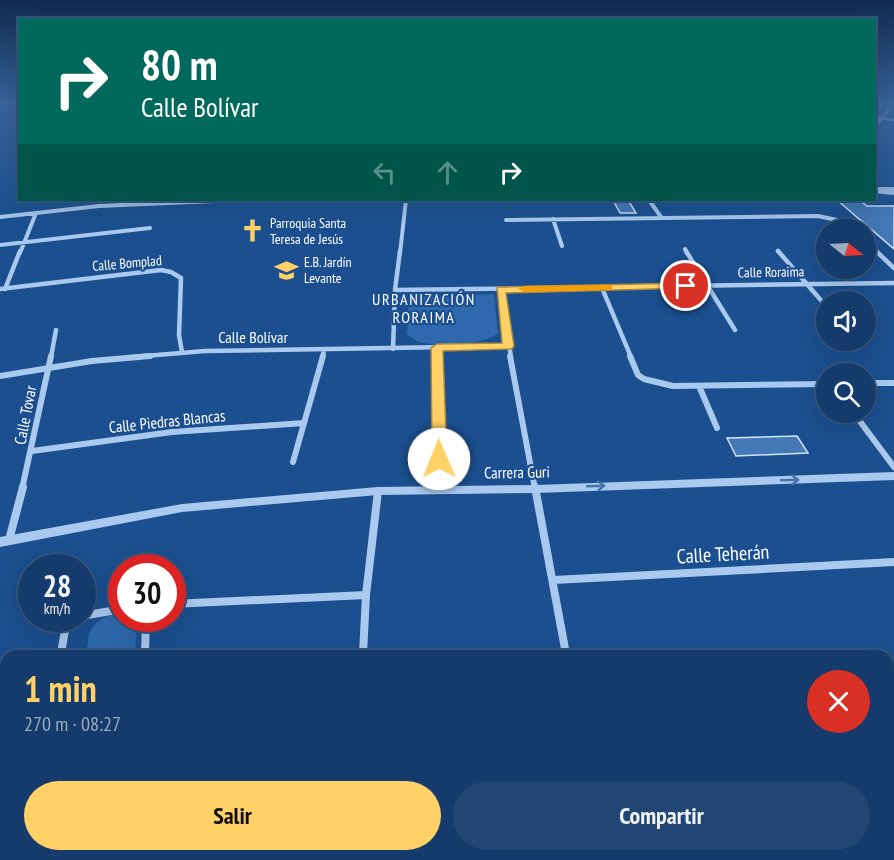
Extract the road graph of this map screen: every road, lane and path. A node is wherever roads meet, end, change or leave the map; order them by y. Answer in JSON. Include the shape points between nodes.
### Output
{"nodes":[{"id":1,"x":876,"y":190,"type":"edge"},
{"id":2,"x":894,"y":191,"type":"edge"},
{"id":3,"x":199,"y":201,"type":"edge"},
{"id":4,"x":405,"y":201,"type":"edge"},
{"id":5,"x":650,"y":201,"type":"edge"},
{"id":6,"x":36,"y":213,"type":"junction"},
{"id":7,"x":0,"y":217,"type":"edge"},
{"id":8,"x":661,"y":217,"type":"junction"},
{"id":9,"x":553,"y":219,"type":"junction"},
{"id":10,"x":833,"y":219,"type":"edge"},
{"id":11,"x":506,"y":220,"type":"dead end"},
{"id":12,"x":150,"y":228,"type":"dead end"},
{"id":13,"x":24,"y":242,"type":"junction"},
{"id":14,"x":0,"y":245,"type":"edge"},
{"id":15,"x":562,"y":246,"type":"dead end"},
{"id":16,"x":685,"y":249,"type":"dead end"},
{"id":17,"x":778,"y":250,"type":"dead end"},
{"id":18,"x":876,"y":251,"type":"edge"},
{"id":19,"x":894,"y":268,"type":"edge"},
{"id":20,"x":894,"y":283,"type":"edge"},
{"id":21,"x":807,"y":284,"type":"junction"},
{"id":22,"x":707,"y":285,"type":"junction"},
{"id":23,"x":602,"y":288,"type":"junction"},
{"id":24,"x":3,"y":289,"type":"edge"},
{"id":25,"x":396,"y":290,"type":"junction"},
{"id":26,"x":500,"y":290,"type":"junction"},
{"id":27,"x":816,"y":294,"type":"edge"},
{"id":28,"x":56,"y":330,"type":"dead end"},
{"id":29,"x":735,"y":330,"type":"dead end"},
{"id":30,"x":508,"y":346,"type":"junction"},
{"id":31,"x":437,"y":348,"type":"junction"},
{"id":32,"x":393,"y":349,"type":"junction"},
{"id":33,"x":324,"y":351,"type":"junction"},
{"id":34,"x":182,"y":352,"type":"junction"},
{"id":35,"x":50,"y":367,"type":"junction"},
{"id":36,"x":0,"y":376,"type":"edge"},
{"id":37,"x":876,"y":383,"type":"edge"},
{"id":38,"x":894,"y":383,"type":"edge"},
{"id":39,"x":816,"y":384,"type":"edge"},
{"id":40,"x":699,"y":386,"type":"junction"},
{"id":41,"x":304,"y":423,"type":"junction"},
{"id":42,"x":861,"y":423,"type":"edge"},
{"id":43,"x":717,"y":428,"type":"dead end"},
{"id":44,"x":32,"y":451,"type":"junction"},
{"id":45,"x":439,"y":459,"type":"dead end"},
{"id":46,"x":294,"y":462,"type":"dead end"},
{"id":47,"x":894,"y":467,"type":"edge"},
{"id":48,"x":894,"y":476,"type":"edge"},
{"id":49,"x":537,"y":489,"type":"junction"},
{"id":50,"x":378,"y":490,"type":"junction"},
{"id":51,"x":4,"y":541,"type":"edge"},
{"id":52,"x":894,"y":562,"type":"edge"},
{"id":53,"x":554,"y":580,"type":"junction"},
{"id":54,"x":366,"y":595,"type":"junction"},
{"id":55,"x":186,"y":603,"type":"edge"},
{"id":56,"x":66,"y":632,"type":"edge"},
{"id":57,"x":146,"y":632,"type":"edge"},
{"id":58,"x":63,"y":650,"type":"edge"},
{"id":59,"x":146,"y":650,"type":"edge"},
{"id":60,"x":363,"y":650,"type":"edge"},
{"id":61,"x":565,"y":650,"type":"edge"}],
"edges":[{"from":1,"to":2,"type":"street"},
{"from":3,"to":6,"type":"street"},
{"from":4,"to":25,"type":"street"},
{"from":5,"to":8,"type":"street"},
{"from":6,"to":7,"type":"street"},
{"from":6,"to":13,"type":"street"},
{"from":8,"to":9,"type":"street"},
{"from":8,"to":10,"type":"street"},
{"from":9,"to":11,"type":"street"},
{"from":9,"to":15,"type":"street"},
{"from":12,"to":13,"type":"street"},
{"from":13,"to":14,"type":"street"},
{"from":13,"to":24,"type":"street"},
{"from":16,"to":22,"type":"street"},
{"from":17,"to":21,"type":"street"},
{"from":18,"to":19,"type":"street"},
{"from":20,"to":21,"type":"street","name":"Calle Roraima"},
{"from":21,"to":22,"type":"street","name":"Calle Roraima"},
{"from":21,"to":27,"type":"street"},
{"from":22,"to":23,"type":"street","name":"Calle Roraima"},
{"from":22,"to":29,"type":"street"},
{"from":23,"to":26,"type":"street","name":"Calle Roraima"},
{"from":23,"to":40,"type":"street","via":[[638,375],[672,386]]},
{"from":24,"to":34,"type":"street","name":"Calle Bomplad","via":[[171,272],[181,278]]},
{"from":25,"to":26,"type":"street","name":"Calle Roraima"},
{"from":25,"to":32,"type":"street"},
{"from":26,"to":30,"type":"street"},
{"from":28,"to":35,"type":"street","name":"Calle Tovar"},
{"from":30,"to":31,"type":"street","name":"Calle Bolívar"},
{"from":30,"to":49,"type":"street"},
{"from":31,"to":32,"type":"street","name":"Calle Bolívar"},
{"from":31,"to":45,"type":"street"},
{"from":32,"to":33,"type":"street","name":"Calle Bolívar"},
{"from":33,"to":34,"type":"street","name":"Calle Bolívar"},
{"from":33,"to":41,"type":"street"},
{"from":34,"to":35,"type":"street","name":"Calle Bolívar"},
{"from":35,"to":36,"type":"street","name":"Calle Bolívar"},
{"from":35,"to":44,"type":"street","name":"Calle Tovar"},
{"from":37,"to":38,"type":"street"},
{"from":39,"to":40,"type":"street"},
{"from":40,"to":43,"type":"street"},
{"from":41,"to":44,"type":"street","name":"Calle Piedras Blancas","via":[[163,433]]},
{"from":41,"to":46,"type":"street"},
{"from":42,"to":47,"type":"street"},
{"from":44,"to":51,"type":"street","name":"Calle Tovar"},
{"from":49,"to":48,"type":"street","name":"Carrera Guri","one_way":true},
{"from":49,"to":50,"type":"street","name":"Carrera Guri"},
{"from":49,"to":53,"type":"street"},
{"from":50,"to":51,"type":"street","name":"Carrera Guri","via":[[182,508]]},
{"from":50,"to":54,"type":"street"},
{"from":52,"to":53,"type":"street","name":"Calle Teherán"},
{"from":53,"to":61,"type":"street"},
{"from":54,"to":55,"type":"street"},
{"from":54,"to":60,"type":"street"},
{"from":56,"to":58,"type":"street"},
{"from":57,"to":59,"type":"street"}]}
